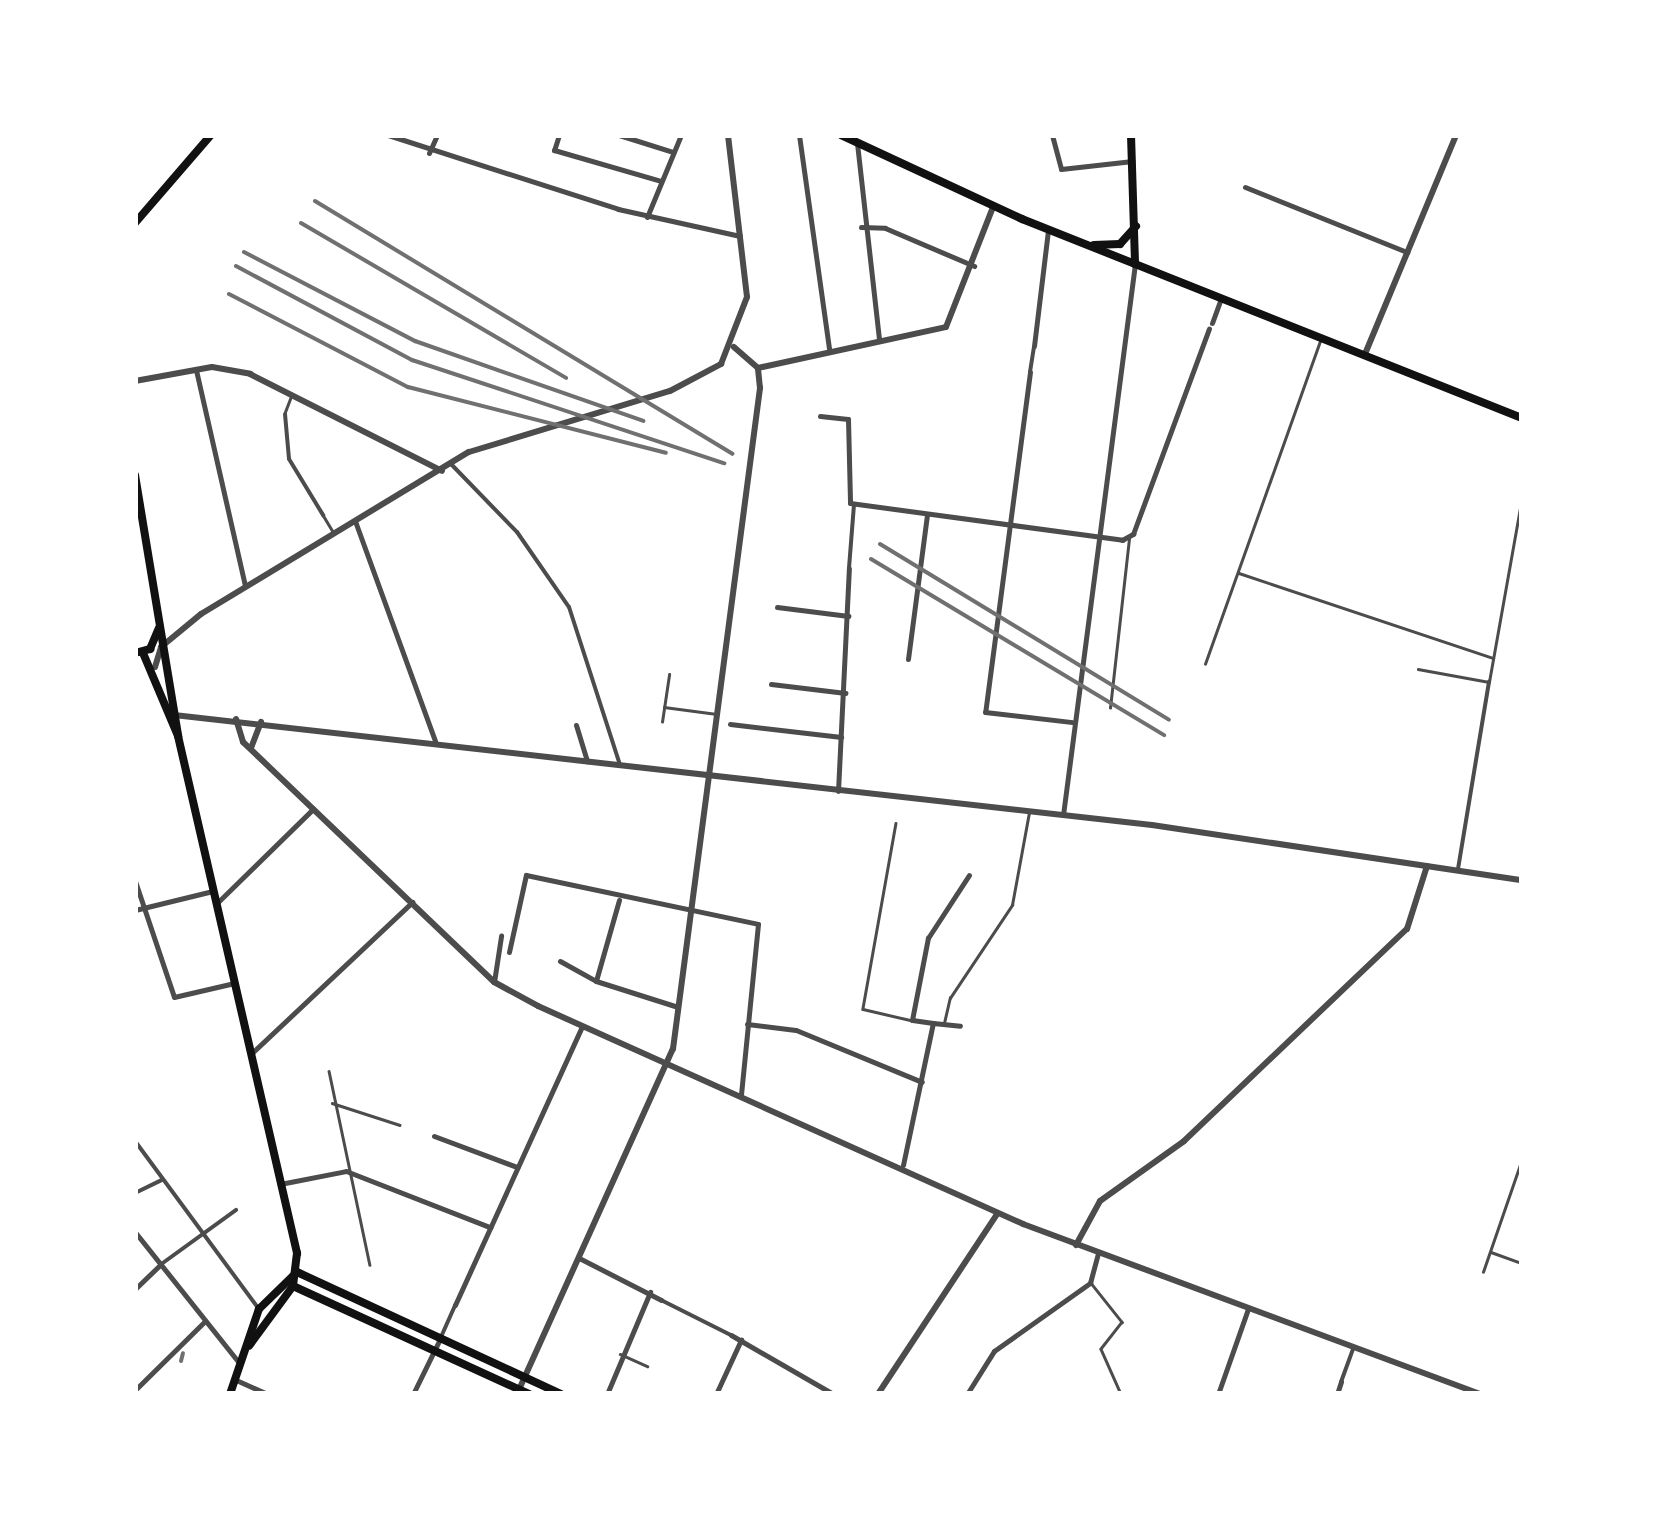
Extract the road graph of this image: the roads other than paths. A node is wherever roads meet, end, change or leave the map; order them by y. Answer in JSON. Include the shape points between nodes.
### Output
{"nodes":[{"id":1,"x":211,"y":135,"type":"edge"},
{"id":2,"x":388,"y":135,"type":"edge"},
{"id":3,"x":437,"y":135,"type":"edge"},
{"id":4,"x":558,"y":135,"type":"edge"},
{"id":5,"x":619,"y":135,"type":"edge"},
{"id":6,"x":680,"y":135,"type":"edge"},
{"id":7,"x":728,"y":135,"type":"edge"},
{"id":8,"x":799,"y":135,"type":"edge"},
{"id":9,"x":841,"y":135,"type":"edge"},
{"id":10,"x":1052,"y":135,"type":"edge"},
{"id":11,"x":1131,"y":135,"type":"edge"},
{"id":12,"x":1456,"y":135,"type":"edge"},
{"id":13,"x":857,"y":143,"type":"junction"},
{"id":14,"x":674,"y":152,"type":"junction"},
{"id":15,"x":429,"y":153,"type":"junction"},
{"id":16,"x":1133,"y":161,"type":"junction"},
{"id":17,"x":661,"y":181,"type":"junction"},
{"id":18,"x":1245,"y":186,"type":"dead end"},
{"id":19,"x":994,"y":207,"type":"junction"},
{"id":20,"x":647,"y":217,"type":"junction"},
{"id":21,"x":139,"y":221,"type":"edge"},
{"id":22,"x":1136,"y":226,"type":"junction"},
{"id":23,"x":861,"y":227,"type":"junction"},
{"id":24,"x":1048,"y":230,"type":"junction"},
{"id":25,"x":740,"y":236,"type":"junction"},
{"id":26,"x":1085,"y":244,"type":"junction"},
{"id":27,"x":1407,"y":252,"type":"junction"},
{"id":28,"x":1135,"y":264,"type":"junction"},
{"id":29,"x":974,"y":266,"type":"junction"},
{"id":30,"x":1222,"y":297,"type":"junction"},
{"id":31,"x":1321,"y":337,"type":"junction"},
{"id":32,"x":880,"y":339,"type":"junction"},
{"id":33,"x":1034,"y":346,"type":"joint"},
{"id":34,"x":734,"y":347,"type":"junction"},
{"id":35,"x":829,"y":349,"type":"junction"},
{"id":36,"x":1365,"y":354,"type":"junction"},
{"id":37,"x":758,"y":368,"type":"junction"},
{"id":38,"x":196,"y":370,"type":"junction"},
{"id":39,"x":1030,"y":372,"type":"joint"},
{"id":40,"x":135,"y":380,"type":"edge"},
{"id":41,"x":292,"y":393,"type":"junction"},
{"id":42,"x":284,"y":414,"type":"joint"},
{"id":43,"x":820,"y":416,"type":"dead end"},
{"id":44,"x":1522,"y":418,"type":"edge"},
{"id":45,"x":451,"y":464,"type":"junction"},
{"id":46,"x":442,"y":472,"type":"junction"},
{"id":47,"x":135,"y":476,"type":"edge"},
{"id":48,"x":1522,"y":498,"type":"edge"},
{"id":49,"x":854,"y":504,"type":"junction"},
{"id":50,"x":927,"y":514,"type":"junction"},
{"id":51,"x":323,"y":515,"type":"joint"},
{"id":52,"x":355,"y":521,"type":"junction"},
{"id":53,"x":1010,"y":525,"type":"junction"},
{"id":54,"x":335,"y":534,"type":"junction"},
{"id":55,"x":1096,"y":536,"type":"junction"},
{"id":56,"x":1128,"y":538,"type":"junction"},
{"id":57,"x":150,"y":553,"type":"junction"},
{"id":58,"x":849,"y":568,"type":"joint"},
{"id":59,"x":1238,"y":572,"type":"junction"},
{"id":60,"x":245,"y":586,"type":"junction"},
{"id":61,"x":778,"y":607,"type":"dead end"},
{"id":62,"x":848,"y":616,"type":"junction"},
{"id":63,"x":174,"y":637,"type":"junction"},
{"id":64,"x":165,"y":644,"type":"junction"},
{"id":65,"x":139,"y":653,"type":"edge"},
{"id":66,"x":167,"y":658,"type":"junction"},
{"id":67,"x":1493,"y":658,"type":"junction"},
{"id":68,"x":908,"y":659,"type":"dead end"},
{"id":69,"x":1204,"y":664,"type":"dead end"},
{"id":70,"x":155,"y":667,"type":"junction"},
{"id":71,"x":1418,"y":670,"type":"dead end"},
{"id":72,"x":669,"y":675,"type":"dead end"},
{"id":73,"x":1489,"y":682,"type":"junction"},
{"id":74,"x":771,"y":684,"type":"dead end"},
{"id":75,"x":845,"y":692,"type":"junction"},
{"id":76,"x":664,"y":707,"type":"junction"},
{"id":77,"x":1110,"y":708,"type":"dead end"},
{"id":78,"x":718,"y":714,"type":"junction"},
{"id":79,"x":166,"y":715,"type":"junction"},
{"id":80,"x":180,"y":716,"type":"junction"},
{"id":81,"x":236,"y":719,"type":"junction"},
{"id":82,"x":262,"y":722,"type":"junction"},
{"id":83,"x":662,"y":722,"type":"dead end"},
{"id":84,"x":1072,"y":722,"type":"junction"},
{"id":85,"x":730,"y":724,"type":"dead end"},
{"id":86,"x":576,"y":726,"type":"dead end"},
{"id":87,"x":178,"y":736,"type":"junction"},
{"id":88,"x":842,"y":737,"type":"junction"},
{"id":89,"x":435,"y":741,"type":"junction"},
{"id":90,"x":251,"y":749,"type":"junction"},
{"id":91,"x":587,"y":762,"type":"junction"},
{"id":92,"x":620,"y":765,"type":"junction"},
{"id":93,"x":712,"y":777,"type":"junction"},
{"id":94,"x":838,"y":791,"type":"junction"},
{"id":95,"x":315,"y":808,"type":"junction"},
{"id":96,"x":1029,"y":811,"type":"junction"},
{"id":97,"x":1063,"y":814,"type":"junction"},
{"id":98,"x":896,"y":823,"type":"dead end"},
{"id":99,"x":1427,"y":866,"type":"junction"},
{"id":100,"x":1458,"y":870,"type":"junction"},
{"id":101,"x":969,"y":874,"type":"dead end"},
{"id":102,"x":1522,"y":880,"type":"edge"},
{"id":103,"x":135,"y":882,"type":"edge"},
{"id":104,"x":216,"y":890,"type":"junction"},
{"id":105,"x":618,"y":900,"type":"junction"},
{"id":106,"x":219,"y":902,"type":"junction"},
{"id":107,"x":412,"y":902,"type":"junction"},
{"id":108,"x":142,"y":906,"type":"junction"},
{"id":109,"x":135,"y":910,"type":"edge"},
{"id":110,"x":692,"y":912,"type":"junction"},
{"id":111,"x":501,"y":936,"type":"dead end"},
{"id":112,"x":509,"y":952,"type":"dead end"},
{"id":113,"x":560,"y":961,"type":"dead end"},
{"id":114,"x":596,"y":981,"type":"junction"},
{"id":115,"x":237,"y":982,"type":"junction"},
{"id":116,"x":494,"y":982,"type":"junction"},
{"id":117,"x":678,"y":1008,"type":"junction"},
{"id":118,"x":912,"y":1020,"type":"junction"},
{"id":119,"x":933,"y":1022,"type":"junction"},
{"id":120,"x":748,"y":1024,"type":"junction"},
{"id":121,"x":944,"y":1024,"type":"junction"},
{"id":122,"x":960,"y":1026,"type":"dead end"},
{"id":123,"x":581,"y":1028,"type":"junction"},
{"id":124,"x":250,"y":1054,"type":"junction"},
{"id":125,"x":668,"y":1063,"type":"junction"},
{"id":126,"x":329,"y":1071,"type":"dead end"},
{"id":127,"x":922,"y":1082,"type":"junction"},
{"id":128,"x":741,"y":1094,"type":"junction"},
{"id":129,"x":331,"y":1103,"type":"junction"},
{"id":130,"x":400,"y":1125,"type":"dead end"},
{"id":131,"x":434,"y":1136,"type":"dead end"},
{"id":132,"x":135,"y":1141,"type":"edge"},
{"id":133,"x":1522,"y":1158,"type":"edge"},
{"id":134,"x":903,"y":1164,"type":"junction"},
{"id":135,"x":517,"y":1167,"type":"junction"},
{"id":136,"x":346,"y":1171,"type":"junction"},
{"id":137,"x":162,"y":1180,"type":"junction"},
{"id":138,"x":280,"y":1184,"type":"junction"},
{"id":139,"x":135,"y":1192,"type":"edge"},
{"id":140,"x":236,"y":1210,"type":"dead end"},
{"id":141,"x":997,"y":1214,"type":"junction"},
{"id":142,"x":490,"y":1226,"type":"junction"},
{"id":143,"x":135,"y":1232,"type":"edge"},
{"id":144,"x":202,"y":1236,"type":"junction"},
{"id":145,"x":1076,"y":1245,"type":"junction"},
{"id":146,"x":1490,"y":1252,"type":"junction"},
{"id":147,"x":1098,"y":1253,"type":"junction"},
{"id":148,"x":581,"y":1259,"type":"junction"},
{"id":149,"x":1522,"y":1263,"type":"edge"},
{"id":150,"x":370,"y":1265,"type":"dead end"},
{"id":151,"x":160,"y":1266,"type":"junction"},
{"id":152,"x":297,"y":1272,"type":"junction"},
{"id":153,"x":1483,"y":1272,"type":"dead end"},
{"id":154,"x":1090,"y":1283,"type":"junction"},
{"id":155,"x":293,"y":1286,"type":"junction"},
{"id":156,"x":135,"y":1289,"type":"edge"},
{"id":157,"x":650,"y":1292,"type":"junction"},
{"id":158,"x":661,"y":1300,"type":"joint"},
{"id":159,"x":455,"y":1305,"type":"joint"},
{"id":160,"x":1248,"y":1309,"type":"junction"},
{"id":161,"x":259,"y":1310,"type":"junction"},
{"id":162,"x":273,"y":1313,"type":"junction"},
{"id":163,"x":205,"y":1321,"type":"junction"},
{"id":164,"x":730,"y":1334,"type":"joint"},
{"id":165,"x":440,"y":1338,"type":"junction"},
{"id":166,"x":741,"y":1340,"type":"junction"},
{"id":167,"x":249,"y":1346,"type":"junction"},
{"id":168,"x":432,"y":1348,"type":"junction"},
{"id":169,"x":1353,"y":1348,"type":"junction"},
{"id":170,"x":620,"y":1354,"type":"junction"},
{"id":171,"x":242,"y":1366,"type":"junction"},
{"id":172,"x":648,"y":1366,"type":"dead end"},
{"id":173,"x":526,"y":1376,"type":"junction"},
{"id":174,"x":236,"y":1380,"type":"junction"},
{"id":175,"x":1341,"y":1382,"type":"joint"},
{"id":176,"x":135,"y":1390,"type":"edge"},
{"id":177,"x":518,"y":1392,"type":"edge"},
{"id":178,"x":230,"y":1394,"type":"edge"},
{"id":179,"x":268,"y":1394,"type":"edge"},
{"id":180,"x":413,"y":1394,"type":"edge"},
{"id":181,"x":529,"y":1394,"type":"edge"},
{"id":182,"x":561,"y":1394,"type":"edge"},
{"id":183,"x":607,"y":1394,"type":"edge"},
{"id":184,"x":716,"y":1394,"type":"edge"},
{"id":185,"x":834,"y":1394,"type":"edge"},
{"id":186,"x":878,"y":1394,"type":"edge"},
{"id":187,"x":967,"y":1394,"type":"edge"},
{"id":188,"x":1120,"y":1394,"type":"edge"},
{"id":189,"x":1218,"y":1394,"type":"edge"},
{"id":190,"x":1336,"y":1394,"type":"edge"},
{"id":191,"x":1479,"y":1394,"type":"edge"}],
"edges":[{"from":1,"to":21,"type":"main road"},
{"from":2,"to":15,"type":"street"},
{"from":3,"to":15,"type":"street"},
{"from":4,"to":17,"type":"street","via":[[554,150]]},
{"from":5,"to":14,"type":"street"},
{"from":6,"to":14,"type":"street"},
{"from":7,"to":25,"type":"street"},
{"from":8,"to":35,"type":"street"},
{"from":9,"to":13,"type":"main road"},
{"from":10,"to":16,"type":"street","via":[[1055,168]]},
{"from":11,"to":16,"type":"main road"},
{"from":12,"to":27,"type":"street"},
{"from":13,"to":19,"type":"main road"},
{"from":13,"to":23,"type":"street"},
{"from":14,"to":17,"type":"street"},
{"from":15,"to":20,"type":"street"},
{"from":16,"to":22,"type":"main road"},
{"from":17,"to":20,"type":"street"},
{"from":18,"to":27,"type":"street"},
{"from":19,"to":24,"type":"main road"},
{"from":19,"to":29,"type":"street"},
{"from":20,"to":25,"type":"street"},
{"from":22,"to":26,"type":"main road","via":[[1120,244]]},
{"from":22,"to":28,"type":"main road"},
{"from":23,"to":29,"type":"street","via":[[884,228]]},
{"from":23,"to":32,"type":"street"},
{"from":24,"to":26,"type":"main road"},
{"from":24,"to":33,"type":"street"},
{"from":25,"to":34,"type":"street","via":[[747,297]]},
{"from":26,"to":28,"type":"main road"},
{"from":27,"to":36,"type":"street"},
{"from":28,"to":30,"type":"main road"},
{"from":28,"to":55,"type":"street"},
{"from":29,"to":32,"type":"street","via":[[957,314],[942,328]]},
{"from":30,"to":31,"type":"main road"},
{"from":30,"to":56,"type":"street"},
{"from":31,"to":36,"type":"main road"},
{"from":31,"to":59,"type":"lane"},
{"from":32,"to":35,"type":"street"},
{"from":33,"to":39,"type":"street"},
{"from":34,"to":37,"type":"street"},
{"from":34,"to":45,"type":"street","via":[[708,375],[512,434]]},
{"from":35,"to":37,"type":"street"},
{"from":36,"to":44,"type":"main road"},
{"from":37,"to":78,"type":"street"},
{"from":38,"to":40,"type":"street"},
{"from":38,"to":41,"type":"street","via":[[226,368]]},
{"from":38,"to":60,"type":"street"},
{"from":39,"to":53,"type":"street"},
{"from":41,"to":42,"type":"lane"},
{"from":41,"to":46,"type":"street"},
{"from":42,"to":51,"type":"street","via":[[289,460]]},
{"from":43,"to":49,"type":"street","via":[[848,419],[846,494]]},
{"from":45,"to":46,"type":"street"},
{"from":45,"to":92,"type":"street","via":[[518,532],[568,607]]},
{"from":46,"to":52,"type":"street"},
{"from":47,"to":57,"type":"main road"},
{"from":48,"to":67,"type":"lane"},
{"from":49,"to":50,"type":"street"},
{"from":49,"to":58,"type":"street"},
{"from":50,"to":53,"type":"street"},
{"from":50,"to":68,"type":"street"},
{"from":51,"to":54,"type":"lane"},
{"from":52,"to":54,"type":"street"},
{"from":52,"to":89,"type":"street"},
{"from":53,"to":55,"type":"street"},
{"from":53,"to":84,"type":"street","via":[[985,712]]},
{"from":54,"to":60,"type":"street"},
{"from":55,"to":56,"type":"street"},
{"from":55,"to":84,"type":"street"},
{"from":56,"to":77,"type":"lane"},
{"from":57,"to":64,"type":"main road"},
{"from":57,"to":65,"type":"main road","via":[[160,631]]},
{"from":58,"to":62,"type":"street"},
{"from":59,"to":67,"type":"lane"},
{"from":59,"to":69,"type":"lane"},
{"from":60,"to":63,"type":"street"},
{"from":61,"to":62,"type":"street"},
{"from":62,"to":75,"type":"street"},
{"from":63,"to":64,"type":"street"},
{"from":63,"to":66,"type":"street"},
{"from":64,"to":66,"type":"main road"},
{"from":64,"to":70,"type":"street"},
{"from":65,"to":70,"type":"main road"},
{"from":66,"to":80,"type":"main road"},
{"from":67,"to":73,"type":"lane"},
{"from":70,"to":79,"type":"main road"},
{"from":71,"to":73,"type":"lane"},
{"from":72,"to":76,"type":"lane"},
{"from":73,"to":100,"type":"street"},
{"from":74,"to":75,"type":"street"},
{"from":75,"to":88,"type":"street"},
{"from":76,"to":78,"type":"lane"},
{"from":76,"to":83,"type":"lane"},
{"from":78,"to":93,"type":"street"},
{"from":79,"to":80,"type":"street"},
{"from":79,"to":87,"type":"main road"},
{"from":80,"to":81,"type":"street"},
{"from":80,"to":87,"type":"main road"},
{"from":81,"to":82,"type":"street"},
{"from":81,"to":90,"type":"street"},
{"from":82,"to":89,"type":"street"},
{"from":82,"to":90,"type":"street"},
{"from":84,"to":97,"type":"street"},
{"from":85,"to":88,"type":"street"},
{"from":86,"to":91,"type":"street"},
{"from":87,"to":104,"type":"main road"},
{"from":88,"to":94,"type":"street"},
{"from":89,"to":91,"type":"street"},
{"from":90,"to":95,"type":"street"},
{"from":91,"to":92,"type":"street"},
{"from":92,"to":93,"type":"street"},
{"from":93,"to":94,"type":"street"},
{"from":93,"to":110,"type":"street"},
{"from":94,"to":96,"type":"street"},
{"from":95,"to":106,"type":"street"},
{"from":95,"to":107,"type":"street"},
{"from":96,"to":97,"type":"street"},
{"from":96,"to":121,"type":"lane","via":[[1012,905],[950,998]]},
{"from":97,"to":99,"type":"street"},
{"from":98,"to":118,"type":"lane","via":[[862,1009]]},
{"from":99,"to":100,"type":"street"},
{"from":99,"to":145,"type":"street","via":[[1406,930],[1184,1141],[1100,1201]]},
{"from":100,"to":102,"type":"street"},
{"from":101,"to":118,"type":"street","via":[[930,933]]},
{"from":103,"to":108,"type":"street"},
{"from":104,"to":106,"type":"main road"},
{"from":104,"to":108,"type":"street"},
{"from":105,"to":110,"type":"street"},
{"from":105,"to":112,"type":"street","via":[[526,875]]},
{"from":105,"to":114,"type":"street"},
{"from":106,"to":115,"type":"main road"},
{"from":107,"to":116,"type":"street"},
{"from":107,"to":124,"type":"street"},
{"from":108,"to":109,"type":"street"},
{"from":108,"to":115,"type":"street","via":[[171,994]]},
{"from":110,"to":117,"type":"street"},
{"from":110,"to":120,"type":"street","via":[[758,924]]},
{"from":111,"to":116,"type":"street"},
{"from":113,"to":114,"type":"street"},
{"from":114,"to":117,"type":"street"},
{"from":115,"to":124,"type":"main road"},
{"from":116,"to":123,"type":"street"},
{"from":117,"to":125,"type":"street"},
{"from":118,"to":119,"type":"street"},
{"from":119,"to":121,"type":"street"},
{"from":119,"to":127,"type":"street"},
{"from":120,"to":127,"type":"street","via":[[796,1030]]},
{"from":120,"to":128,"type":"street"},
{"from":121,"to":122,"type":"street"},
{"from":123,"to":125,"type":"street"},
{"from":123,"to":135,"type":"street"},
{"from":124,"to":138,"type":"main road"},
{"from":125,"to":128,"type":"street"},
{"from":125,"to":148,"type":"street"},
{"from":126,"to":129,"type":"lane"},
{"from":127,"to":134,"type":"street"},
{"from":128,"to":134,"type":"street"},
{"from":129,"to":130,"type":"lane"},
{"from":129,"to":136,"type":"lane"},
{"from":131,"to":135,"type":"street"},
{"from":132,"to":137,"type":"street"},
{"from":133,"to":146,"type":"lane"},
{"from":134,"to":141,"type":"street"},
{"from":135,"to":142,"type":"street"},
{"from":136,"to":138,"type":"street"},
{"from":136,"to":142,"type":"street"},
{"from":136,"to":150,"type":"lane"},
{"from":137,"to":139,"type":"street"},
{"from":137,"to":144,"type":"street"},
{"from":138,"to":152,"type":"main road"},
{"from":140,"to":144,"type":"street"},
{"from":141,"to":145,"type":"street"},
{"from":141,"to":186,"type":"street"},
{"from":142,"to":159,"type":"street"},
{"from":143,"to":151,"type":"street"},
{"from":144,"to":151,"type":"street"},
{"from":144,"to":161,"type":"street"},
{"from":145,"to":147,"type":"street"},
{"from":146,"to":149,"type":"lane"},
{"from":146,"to":153,"type":"lane"},
{"from":147,"to":154,"type":"street"},
{"from":147,"to":160,"type":"street"},
{"from":148,"to":157,"type":"street"},
{"from":148,"to":173,"type":"street"},
{"from":151,"to":156,"type":"street"},
{"from":151,"to":163,"type":"street"},
{"from":152,"to":155,"type":"main road"},
{"from":152,"to":161,"type":"main road"},
{"from":152,"to":165,"type":"main road"},
{"from":154,"to":187,"type":"street","via":[[994,1351]]},
{"from":154,"to":188,"type":"lane","via":[[1122,1322],[1101,1349]]},
{"from":155,"to":162,"type":"main road"},
{"from":155,"to":168,"type":"main road"},
{"from":157,"to":158,"type":"street"},
{"from":157,"to":170,"type":"street"},
{"from":158,"to":164,"type":"street"},
{"from":159,"to":165,"type":"street"},
{"from":160,"to":169,"type":"street"},
{"from":160,"to":189,"type":"street"},
{"from":161,"to":162,"type":"street"},
{"from":161,"to":167,"type":"main road"},
{"from":162,"to":167,"type":"main road"},
{"from":163,"to":171,"type":"street"},
{"from":163,"to":176,"type":"street"},
{"from":164,"to":166,"type":"street"},
{"from":165,"to":168,"type":"street"},
{"from":165,"to":173,"type":"main road"},
{"from":166,"to":184,"type":"street"},
{"from":166,"to":185,"type":"street"},
{"from":167,"to":171,"type":"main road"},
{"from":168,"to":177,"type":"main road"},
{"from":168,"to":180,"type":"street"},
{"from":169,"to":175,"type":"street"},
{"from":169,"to":191,"type":"street"},
{"from":170,"to":172,"type":"lane"},
{"from":170,"to":183,"type":"street"},
{"from":171,"to":174,"type":"main road"},
{"from":173,"to":177,"type":"street"},
{"from":173,"to":182,"type":"main road"},
{"from":174,"to":178,"type":"main road"},
{"from":174,"to":179,"type":"street"},
{"from":175,"to":190,"type":"street"},
{"from":177,"to":181,"type":"main road"}]}
